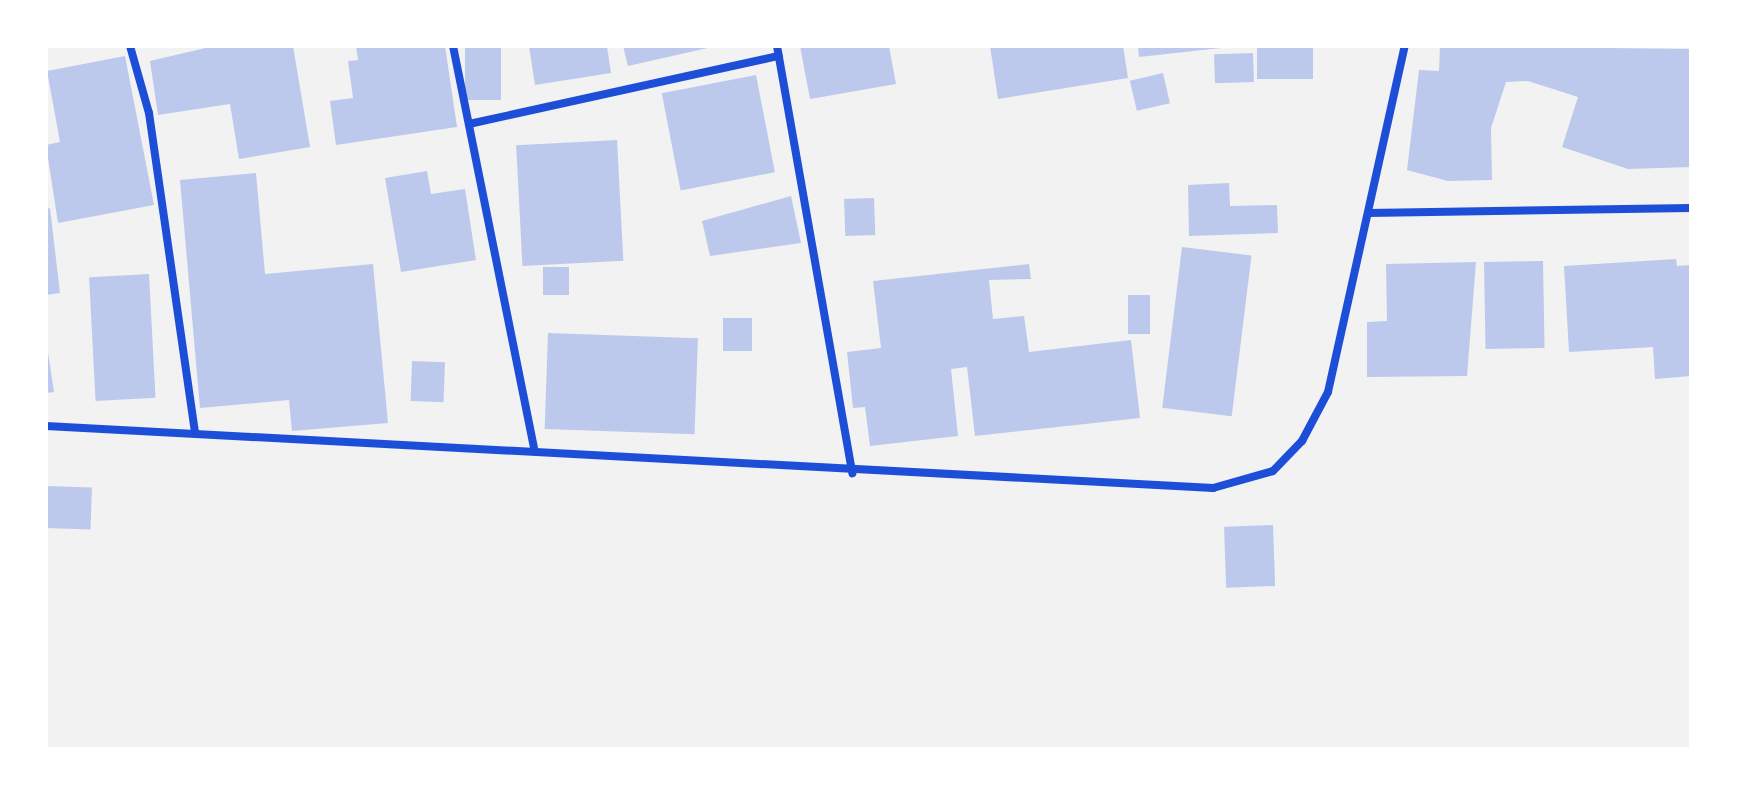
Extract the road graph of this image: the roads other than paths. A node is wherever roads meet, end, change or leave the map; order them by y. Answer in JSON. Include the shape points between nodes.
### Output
{"nodes":[{"id":1,"x":130,"y":46,"type":"edge"},
{"id":2,"x":453,"y":46,"type":"edge"},
{"id":3,"x":1405,"y":46,"type":"edge"},
{"id":4,"x":778,"y":51,"type":"edge"},
{"id":5,"x":469,"y":124,"type":"junction"},
{"id":6,"x":1691,"y":208,"type":"edge"},
{"id":7,"x":1368,"y":213,"type":"junction"},
{"id":8,"x":46,"y":426,"type":"edge"},
{"id":9,"x":195,"y":433,"type":"junction"},
{"id":10,"x":534,"y":447,"type":"junction"},
{"id":11,"x":852,"y":473,"type":"junction"}],
"edges":[{"from":1,"to":9,"type":"street","via":[[149,113]]},
{"from":2,"to":5,"type":"street"},
{"from":3,"to":7,"type":"street"},
{"from":4,"to":5,"type":"street"},
{"from":4,"to":11,"type":"street"},
{"from":5,"to":10,"type":"street"},
{"from":6,"to":7,"type":"street"},
{"from":7,"to":11,"type":"street","via":[[1328,392],[1302,441],[1273,471],[1213,488]]},
{"from":8,"to":9,"type":"street"},
{"from":9,"to":10,"type":"street"},
{"from":10,"to":11,"type":"street"}]}
